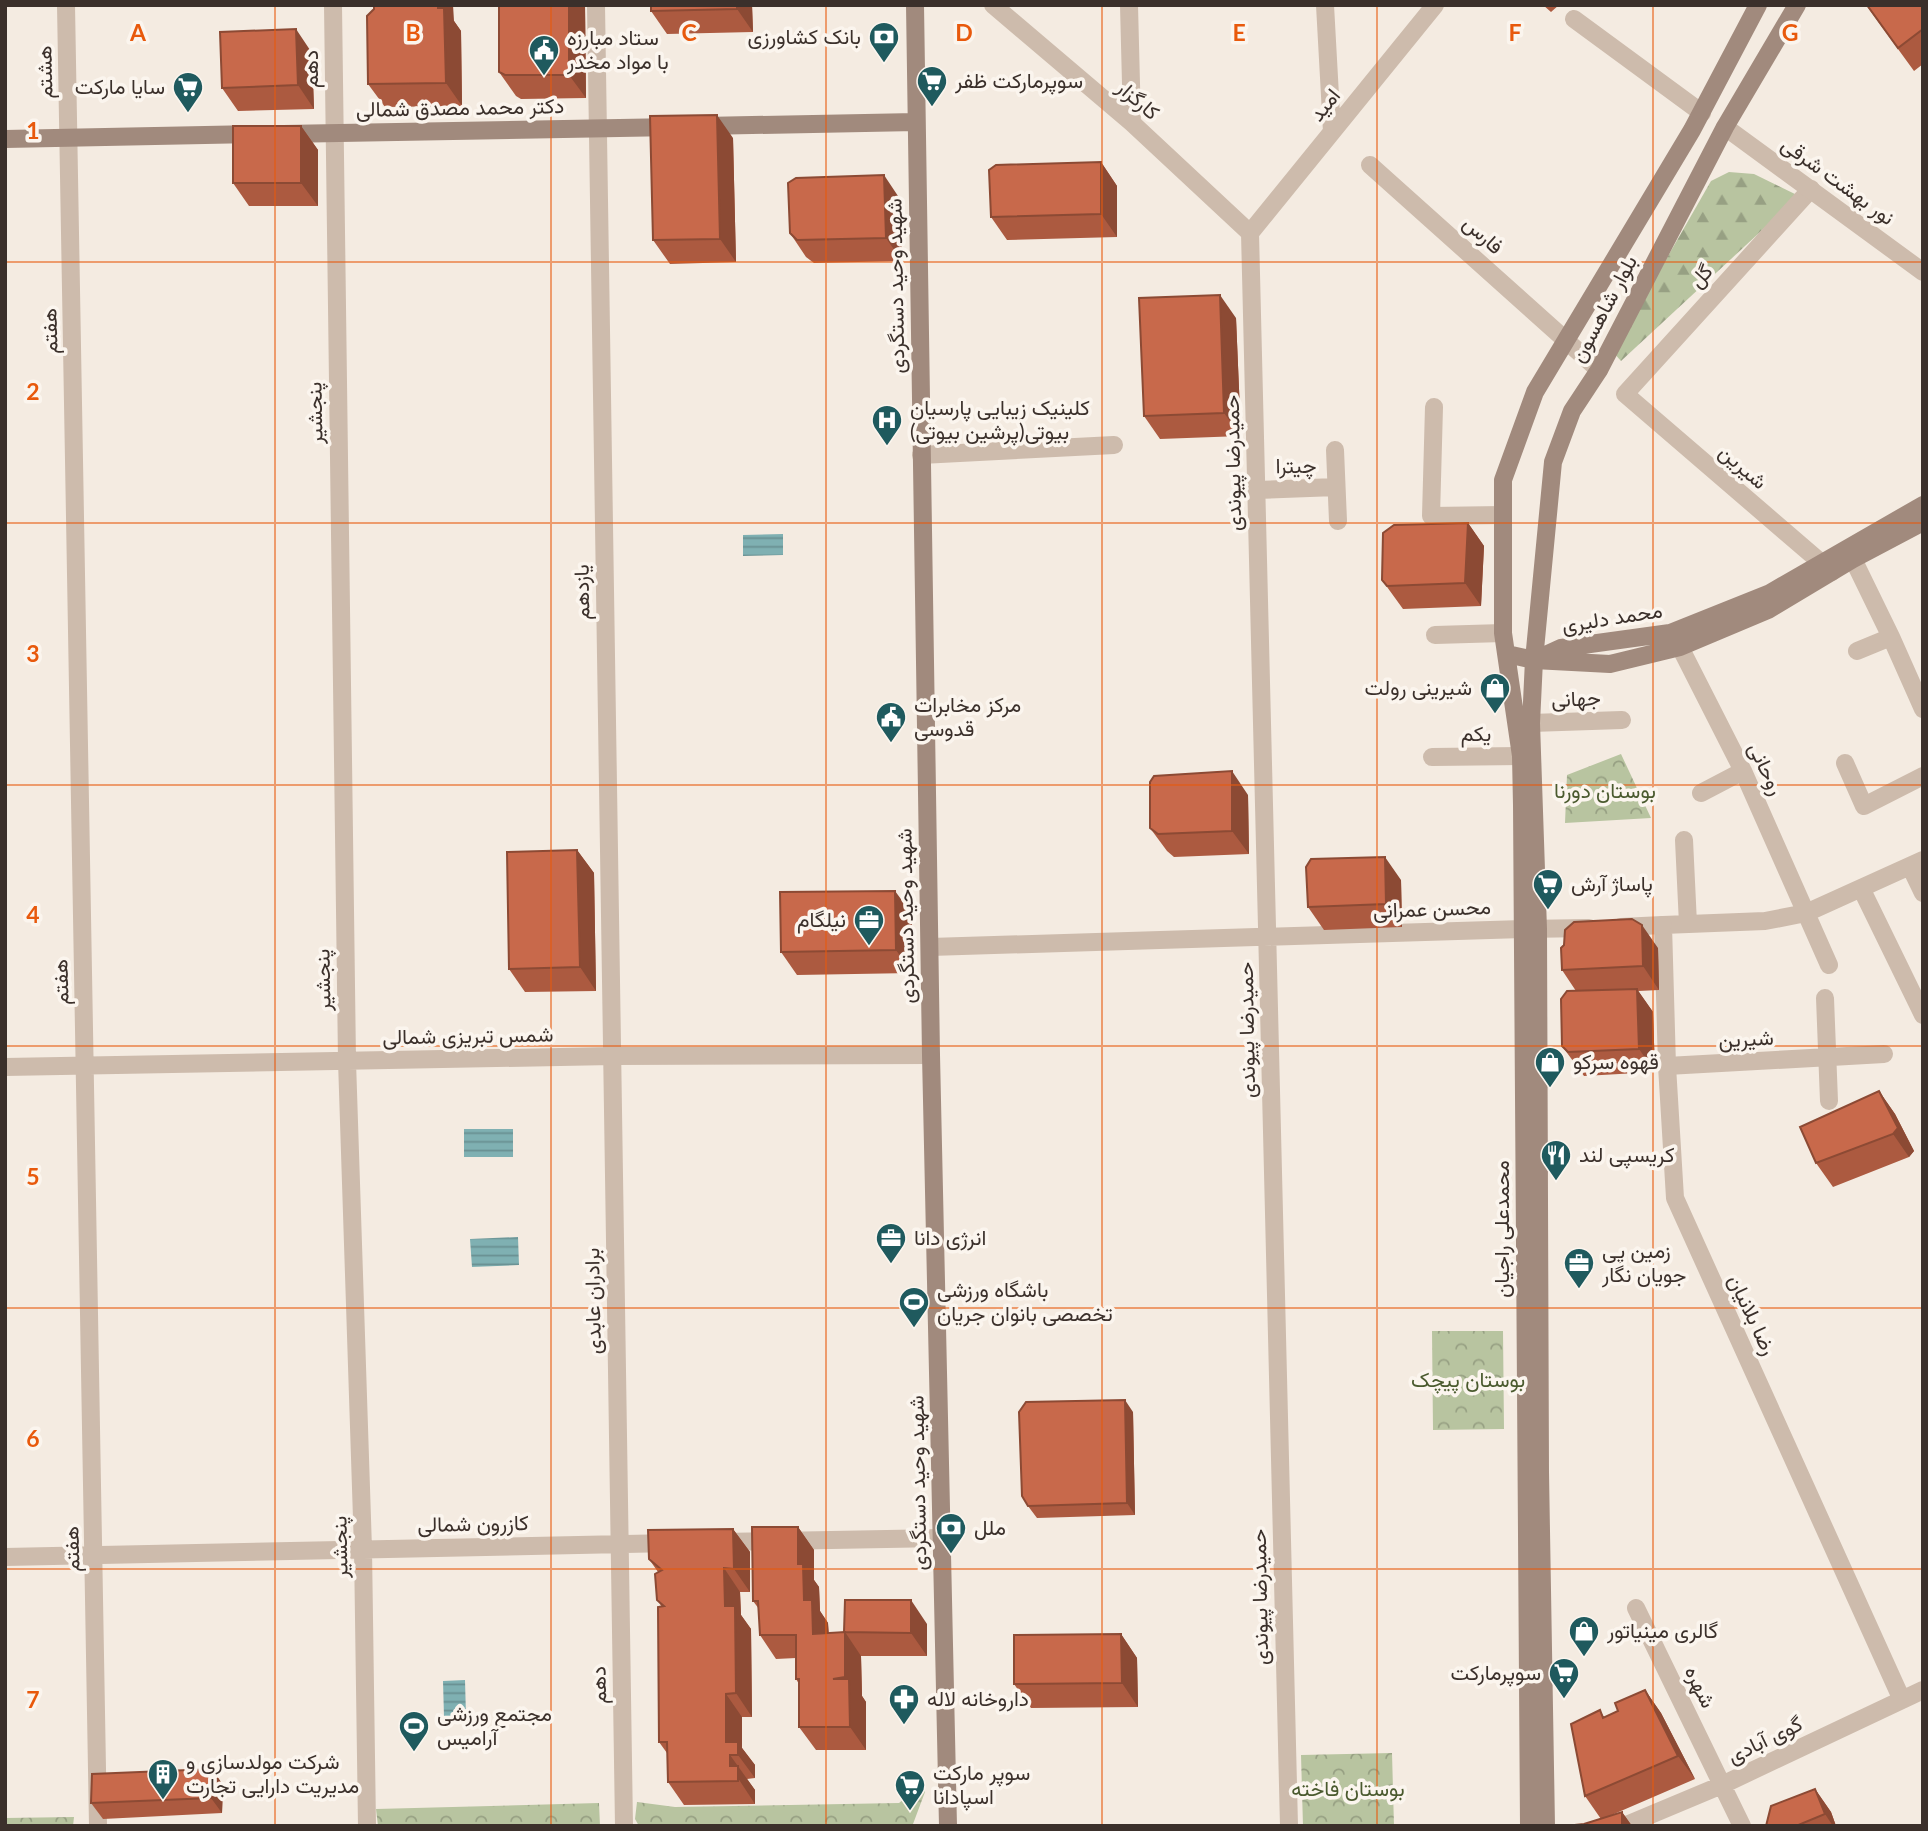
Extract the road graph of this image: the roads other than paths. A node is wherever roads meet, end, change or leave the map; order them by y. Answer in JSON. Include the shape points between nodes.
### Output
{"nodes":[{"id":1,"x":66,"y":5,"type":"edge"},
{"id":2,"x":334,"y":5,"type":"edge"},
{"id":3,"x":596,"y":5,"type":"edge"},
{"id":4,"x":915,"y":5,"type":"edge"},
{"id":5,"x":993,"y":5,"type":"edge"},
{"id":6,"x":1129,"y":5,"type":"edge"},
{"id":7,"x":1325,"y":5,"type":"edge"},
{"id":8,"x":1436,"y":5,"type":"edge"},
{"id":9,"x":1758,"y":5,"type":"edge"},
{"id":10,"x":1798,"y":7,"type":"edge"},
{"id":11,"x":1574,"y":19,"type":"dead end"},
{"id":12,"x":1702,"y":113,"type":"junction"},
{"id":13,"x":916,"y":122,"type":"junction"},
{"id":14,"x":1132,"y":123,"type":"junction"},
{"id":15,"x":1725,"y":127,"type":"junction"},
{"id":16,"x":598,"y":128,"type":"junction"},
{"id":17,"x":1332,"y":132,"type":"junction"},
{"id":18,"x":334,"y":133,"type":"junction"},
{"id":19,"x":69,"y":138,"type":"junction"},
{"id":20,"x":5,"y":139,"type":"edge"},
{"id":21,"x":1370,"y":165,"type":"dead end"},
{"id":22,"x":1811,"y":189,"type":"junction"},
{"id":23,"x":1250,"y":233,"type":"junction"},
{"id":24,"x":1923,"y":272,"type":"edge"},
{"id":25,"x":1565,"y":340,"type":"junction"},
{"id":26,"x":1599,"y":370,"type":"junction"},
{"id":27,"x":1625,"y":394,"type":"joint"},
{"id":28,"x":1434,"y":407,"type":"dead end"},
{"id":29,"x":1114,"y":445,"type":"dead end"},
{"id":30,"x":1335,"y":450,"type":"dead end"},
{"id":31,"x":921,"y":455,"type":"junction"},
{"id":32,"x":1336,"y":488,"type":"junction"},
{"id":33,"x":1256,"y":489,"type":"junction"},
{"id":34,"x":1923,"y":505,"type":"edge"},
{"id":35,"x":1503,"y":514,"type":"junction"},
{"id":36,"x":1338,"y":521,"type":"dead end"},
{"id":37,"x":1923,"y":522,"type":"edge"},
{"id":38,"x":1853,"y":559,"type":"junction"},
{"id":39,"x":1826,"y":568,"type":"junction"},
{"id":40,"x":1503,"y":633,"type":"junction"},
{"id":41,"x":1435,"y":635,"type":"dead end"},
{"id":42,"x":1891,"y":637,"type":"junction"},
{"id":43,"x":1680,"y":648,"type":"junction"},
{"id":44,"x":1857,"y":651,"type":"dead end"},
{"id":45,"x":1507,"y":654,"type":"junction"},
{"id":46,"x":1534,"y":660,"type":"junction"},
{"id":47,"x":1923,"y":709,"type":"edge"},
{"id":48,"x":1622,"y":720,"type":"dead end"},
{"id":49,"x":1531,"y":723,"type":"junction"},
{"id":50,"x":1521,"y":756,"type":"junction"},
{"id":51,"x":1432,"y":757,"type":"dead end"},
{"id":52,"x":1845,"y":763,"type":"dead end"},
{"id":53,"x":1743,"y":771,"type":"junction"},
{"id":54,"x":1923,"y":776,"type":"edge"},
{"id":55,"x":1701,"y":793,"type":"dead end"},
{"id":56,"x":1684,"y":839,"type":"dead end"},
{"id":57,"x":1916,"y":863,"type":"edge"},
{"id":58,"x":1861,"y":888,"type":"junction"},
{"id":59,"x":1923,"y":893,"type":"edge"},
{"id":60,"x":1806,"y":913,"type":"junction"},
{"id":61,"x":1688,"y":924,"type":"junction"},
{"id":62,"x":1663,"y":925,"type":"junction"},
{"id":63,"x":1530,"y":929,"type":"junction"},
{"id":64,"x":1267,"y":937,"type":"junction"},
{"id":65,"x":930,"y":947,"type":"junction"},
{"id":66,"x":1829,"y":965,"type":"dead end"},
{"id":67,"x":1825,"y":998,"type":"dead end"},
{"id":68,"x":1923,"y":1015,"type":"edge"},
{"id":69,"x":1884,"y":1054,"type":"dead end"},
{"id":70,"x":931,"y":1055,"type":"junction"},
{"id":71,"x":612,"y":1056,"type":"junction"},
{"id":72,"x":1828,"y":1057,"type":"junction"},
{"id":73,"x":347,"y":1061,"type":"junction"},
{"id":74,"x":86,"y":1066,"type":"junction"},
{"id":75,"x":1667,"y":1066,"type":"junction"},
{"id":76,"x":5,"y":1067,"type":"edge"},
{"id":77,"x":1829,"y":1101,"type":"dead end"},
{"id":78,"x":942,"y":1538,"type":"junction"},
{"id":79,"x":620,"y":1544,"type":"junction"},
{"id":80,"x":363,"y":1549,"type":"junction"},
{"id":81,"x":94,"y":1555,"type":"junction"},
{"id":82,"x":5,"y":1557,"type":"edge"},
{"id":83,"x":1636,"y":1608,"type":"dead end"},
{"id":84,"x":1923,"y":1690,"type":"edge"},
{"id":85,"x":1902,"y":1700,"type":"junction"},
{"id":86,"x":1722,"y":1786,"type":"junction"},
{"id":87,"x":98,"y":1826,"type":"edge"},
{"id":88,"x":367,"y":1826,"type":"edge"},
{"id":89,"x":624,"y":1826,"type":"edge"},
{"id":90,"x":948,"y":1826,"type":"edge"},
{"id":91,"x":1289,"y":1826,"type":"edge"},
{"id":92,"x":1529,"y":1826,"type":"edge"},
{"id":93,"x":1546,"y":1826,"type":"edge"},
{"id":94,"x":1624,"y":1826,"type":"edge"},
{"id":95,"x":1742,"y":1826,"type":"edge"}],
"edges":[{"from":1,"to":19,"type":"street","name":"هشتم"},
{"from":2,"to":18,"type":"street","name":"دهم"},
{"from":3,"to":16,"type":"street","name":"یازدهم"},
{"from":4,"to":13,"type":"main road","name":"شهید وحید دستگردی"},
{"from":5,"to":14,"type":"street","name":"کارگزار"},
{"from":6,"to":14,"type":"street"},
{"from":7,"to":17,"type":"street"},
{"from":8,"to":17,"type":"street","name":"امید"},
{"from":9,"to":12,"type":"main road","name":"بلوار شاهسون"},
{"from":10,"to":15,"type":"main road","name":"بلوار شاهسون"},
{"from":11,"to":12,"type":"street"},
{"from":12,"to":25,"type":"main road","name":"بلوار شاهسون"},
{"from":13,"to":16,"type":"main road","name":"دکتر محمد مصدق شمالی"},
{"from":13,"to":31,"type":"main road","name":"شهید وحید دستگردی"},
{"from":14,"to":23,"type":"street","name":"کارگزار"},
{"from":15,"to":22,"type":"street","name":"نور بهشت شرقی"},
{"from":15,"to":26,"type":"main road","name":"بلوار شاهسون"},
{"from":16,"to":18,"type":"main road","name":"دکتر محمد مصدق شمالی"},
{"from":16,"to":71,"type":"street","name":"یازدهم"},
{"from":17,"to":23,"type":"street","name":"امید"},
{"from":18,"to":19,"type":"main road","name":"دکتر محمد مصدق شمالی"},
{"from":18,"to":73,"type":"street","name":"پنجشیر"},
{"from":19,"to":20,"type":"main road","name":"دکتر محمد مصدق شمالی"},
{"from":19,"to":74,"type":"street","name":"هفتم"},
{"from":21,"to":25,"type":"street","name":"فارس"},
{"from":22,"to":24,"type":"street","name":"نور بهشت شرقی"},
{"from":22,"to":27,"type":"street","name":"گل"},
{"from":23,"to":33,"type":"street","name":"حمیدرضا پیوندی"},
{"from":25,"to":26,"type":"street","name":"فارس"},
{"from":25,"to":35,"type":"main road","name":"بلوار شاهسون","via":[[1535,392],[1503,480]]},
{"from":26,"to":46,"type":"main road","name":"بلوار شاهسون","via":[[1572,411],[1553,462]]},
{"from":27,"to":39,"type":"street","name":"شیرین"},
{"from":28,"to":35,"type":"street","via":[[1431,516]]},
{"from":29,"to":31,"type":"street"},
{"from":30,"to":32,"type":"street","name":"چیترا"},
{"from":31,"to":65,"type":"main road","name":"شهید وحید دستگردی"},
{"from":32,"to":33,"type":"street","name":"چیترا"},
{"from":32,"to":36,"type":"street","name":"چیترا"},
{"from":33,"to":64,"type":"street","name":"حمیدرضا پیوندی"},
{"from":34,"to":39,"type":"main road","name":"محمد دلیری"},
{"from":35,"to":40,"type":"main road","name":"بلوار شاهسون"},
{"from":37,"to":38,"type":"main road","name":"محمد دلیری"},
{"from":38,"to":39,"type":"main road","name":"محمد دلیری"},
{"from":38,"to":42,"type":"street"},
{"from":39,"to":43,"type":"main road","name":"محمد دلیری","via":[[1768,610]]},
{"from":39,"to":46,"type":"main road","name":"محمد دلیری","via":[[1670,633],[1562,648]]},
{"from":40,"to":41,"type":"street"},
{"from":40,"to":45,"type":"main road","name":"محمدعلی راجیان"},
{"from":42,"to":44,"type":"street"},
{"from":42,"to":47,"type":"street"},
{"from":43,"to":46,"type":"main road","name":"محمد دلیری","via":[[1610,664]]},
{"from":43,"to":53,"type":"street","name":"روحانی"},
{"from":45,"to":46,"type":"main road"},
{"from":45,"to":50,"type":"main road","name":"محمدعلی راجیان"},
{"from":46,"to":49,"type":"main road","name":"محمدعلی راجیان"},
{"from":48,"to":49,"type":"street","name":"جهانی"},
{"from":49,"to":63,"type":"main road","name":"محمدعلی راجیان"},
{"from":50,"to":51,"type":"street","name":"یکم"},
{"from":50,"to":63,"type":"main road","name":"محمدعلی راجیان"},
{"from":52,"to":54,"type":"street","via":[[1864,806]]},
{"from":53,"to":55,"type":"street"},
{"from":53,"to":60,"type":"street","name":"روحانی"},
{"from":56,"to":61,"type":"street"},
{"from":57,"to":58,"type":"street","name":"محسن عمرانی"},
{"from":57,"to":59,"type":"street"},
{"from":58,"to":60,"type":"street","name":"محسن عمرانی"},
{"from":58,"to":68,"type":"street"},
{"from":60,"to":61,"type":"street","name":"محسن عمرانی","via":[[1765,921]]},
{"from":60,"to":66,"type":"street","name":"روحانی"},
{"from":61,"to":62,"type":"street","name":"محسن عمرانی"},
{"from":62,"to":63,"type":"street","name":"محسن عمرانی"},
{"from":62,"to":75,"type":"street","name":"رضا بلانیان"},
{"from":63,"to":64,"type":"street","name":"محسن عمرانی"},
{"from":63,"to":92,"type":"main road","name":"محمدعلی راجیان"},
{"from":63,"to":93,"type":"main road","name":"محمدعلی راجیان"},
{"from":64,"to":65,"type":"street","name":"محسن عمرانی"},
{"from":64,"to":91,"type":"street","name":"حمیدرضا پیوندی"},
{"from":65,"to":70,"type":"main road","name":"شهید وحید دستگردی"},
{"from":67,"to":72,"type":"street"},
{"from":69,"to":72,"type":"street","name":"شیرین"},
{"from":70,"to":71,"type":"street","name":"شمس تبریزی شمالی"},
{"from":70,"to":78,"type":"main road","name":"شهید وحید دستگردی"},
{"from":71,"to":73,"type":"street","name":"شمس تبریزی شمالی"},
{"from":71,"to":79,"type":"street","name":"برادران عابدی"},
{"from":72,"to":75,"type":"street","name":"شیرین"},
{"from":72,"to":77,"type":"street"},
{"from":73,"to":74,"type":"street","name":"شمس تبریزی شمالی"},
{"from":73,"to":80,"type":"street","name":"پنجشیر"},
{"from":74,"to":76,"type":"street","name":"شمس تبریزی شمالی"},
{"from":74,"to":81,"type":"street","name":"هفتم"},
{"from":75,"to":85,"type":"street","name":"رضا بلانیان","via":[[1672,1175],[1679,1209]]},
{"from":78,"to":79,"type":"street","name":"کازرون شمالی"},
{"from":78,"to":90,"type":"main road","name":"شهید وحید دستگردی"},
{"from":79,"to":80,"type":"street","name":"کازرون شمالی"},
{"from":79,"to":89,"type":"street","name":"دهم"},
{"from":80,"to":81,"type":"street","name":"کازرون شمالی"},
{"from":80,"to":88,"type":"street","name":"پنجشیر"},
{"from":81,"to":82,"type":"street","name":"کازرون شمالی"},
{"from":81,"to":87,"type":"street","name":"هفتم"},
{"from":83,"to":86,"type":"street","name":"شهره"},
{"from":84,"to":85,"type":"street","name":"گوی آبادی"},
{"from":85,"to":86,"type":"street","name":"گوی آبادی"},
{"from":86,"to":94,"type":"street","name":"گوی آبادی"},
{"from":86,"to":95,"type":"street","name":"شهره"}]}
